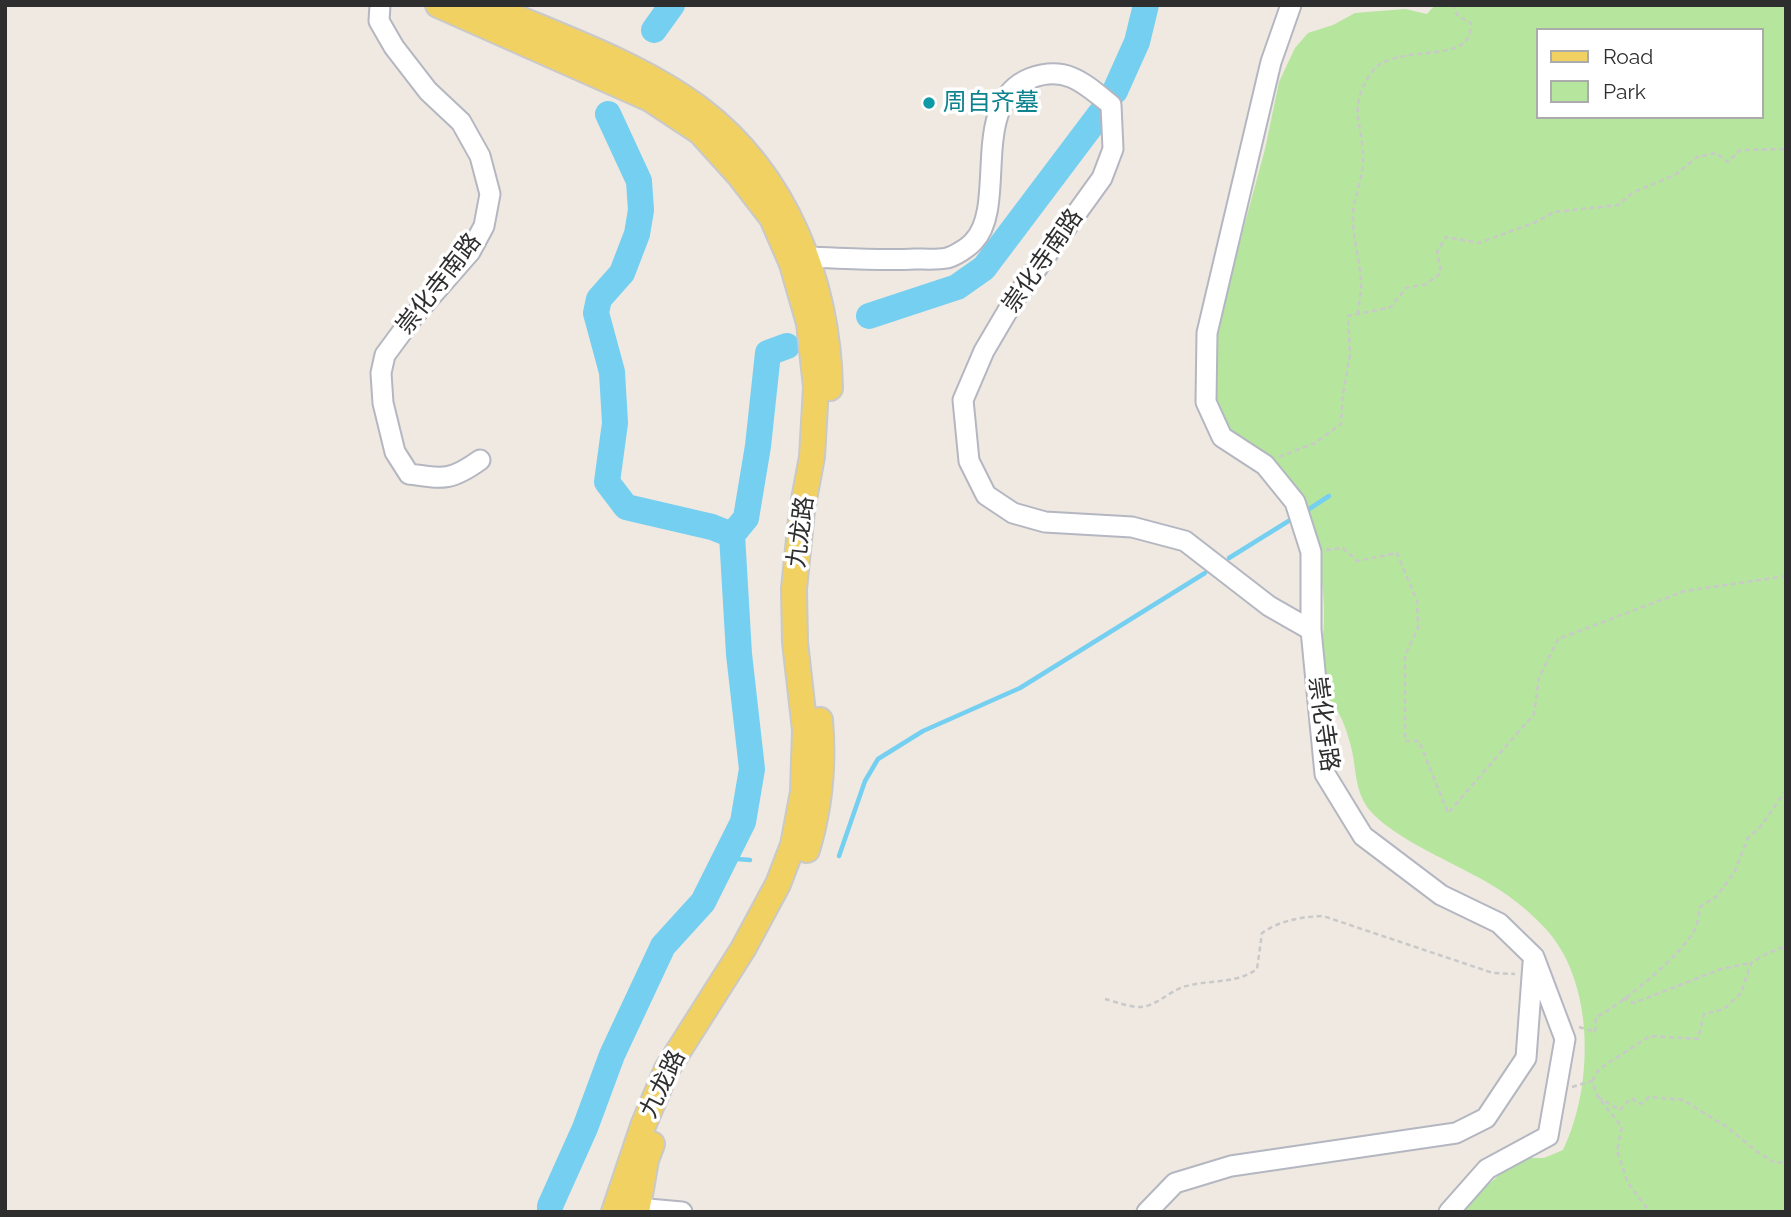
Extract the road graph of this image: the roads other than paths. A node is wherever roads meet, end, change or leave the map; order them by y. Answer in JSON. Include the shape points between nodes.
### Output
{"nodes":[{"id":1,"x":380,"y":5,"type":"edge"},
{"id":2,"x":438,"y":5,"type":"edge"},
{"id":3,"x":486,"y":5,"type":"edge"},
{"id":4,"x":1292,"y":5,"type":"edge"},
{"id":5,"x":808,"y":257,"type":"junction"},
{"id":6,"x":480,"y":460,"type":"dead end"},
{"id":7,"x":1311,"y":630,"type":"junction"},
{"id":8,"x":1533,"y":965,"type":"junction"},
{"id":9,"x":629,"y":1210,"type":"edge"},
{"id":10,"x":682,"y":1212,"type":"edge"},
{"id":11,"x":1147,"y":1212,"type":"edge"},
{"id":12,"x":1449,"y":1212,"type":"edge"}],
"edges":[{"from":1,"to":6,"type":"street","name":"崇化寺南路","via":[[379,21],[394,47],[428,91],[461,122],[480,156],[490,194],[484,226],[470,252],[385,355],[383,403],[395,452],[409,474],[438,478],[461,474]]},
{"from":2,"to":9,"type":"main road","name":"九龙路","via":[[650,99],[700,132],[772,218],[792,264],[809,323],[816,387],[812,457],[794,589],[805,730],[803,792],[793,845],[743,949],[667,1069],[643,1126]]},
{"from":3,"to":5,"type":"main road","name":"九龙路","via":[[649,78],[701,110],[766,178]]},
{"from":4,"to":7,"type":"street","name":"崇化寺路","via":[[1271,62],[1207,333],[1206,402],[1222,437],[1265,465],[1295,502],[1311,552]]},
{"from":5,"to":7,"type":"street","name":"崇化寺南路","via":[[949,258],[973,242],[985,226],[992,139],[1003,104],[1018,83],[1047,72],[1079,79],[1111,106],[1113,149],[1102,178],[1014,300],[984,351],[963,400],[969,461],[986,495],[1013,513],[1045,522],[1132,527],[1185,541],[1269,606]]},
{"from":5,"to":9,"type":"main road","name":"九龙路","via":[[830,350],[827,452],[809,608],[821,734],[818,809],[789,899],[667,1104]]},
{"from":7,"to":8,"type":"street","name":"崇化寺路","via":[[1325,774],[1363,836],[1441,895],[1499,923]]},
{"from":8,"to":11,"type":"street","via":[[1527,1058],[1486,1118],[1456,1133],[1231,1167],[1175,1183]]},
{"from":8,"to":12,"type":"street","name":"崇化寺路","via":[[1565,1039],[1548,1136],[1487,1169]]},
{"from":9,"to":10,"type":"street"}]}
